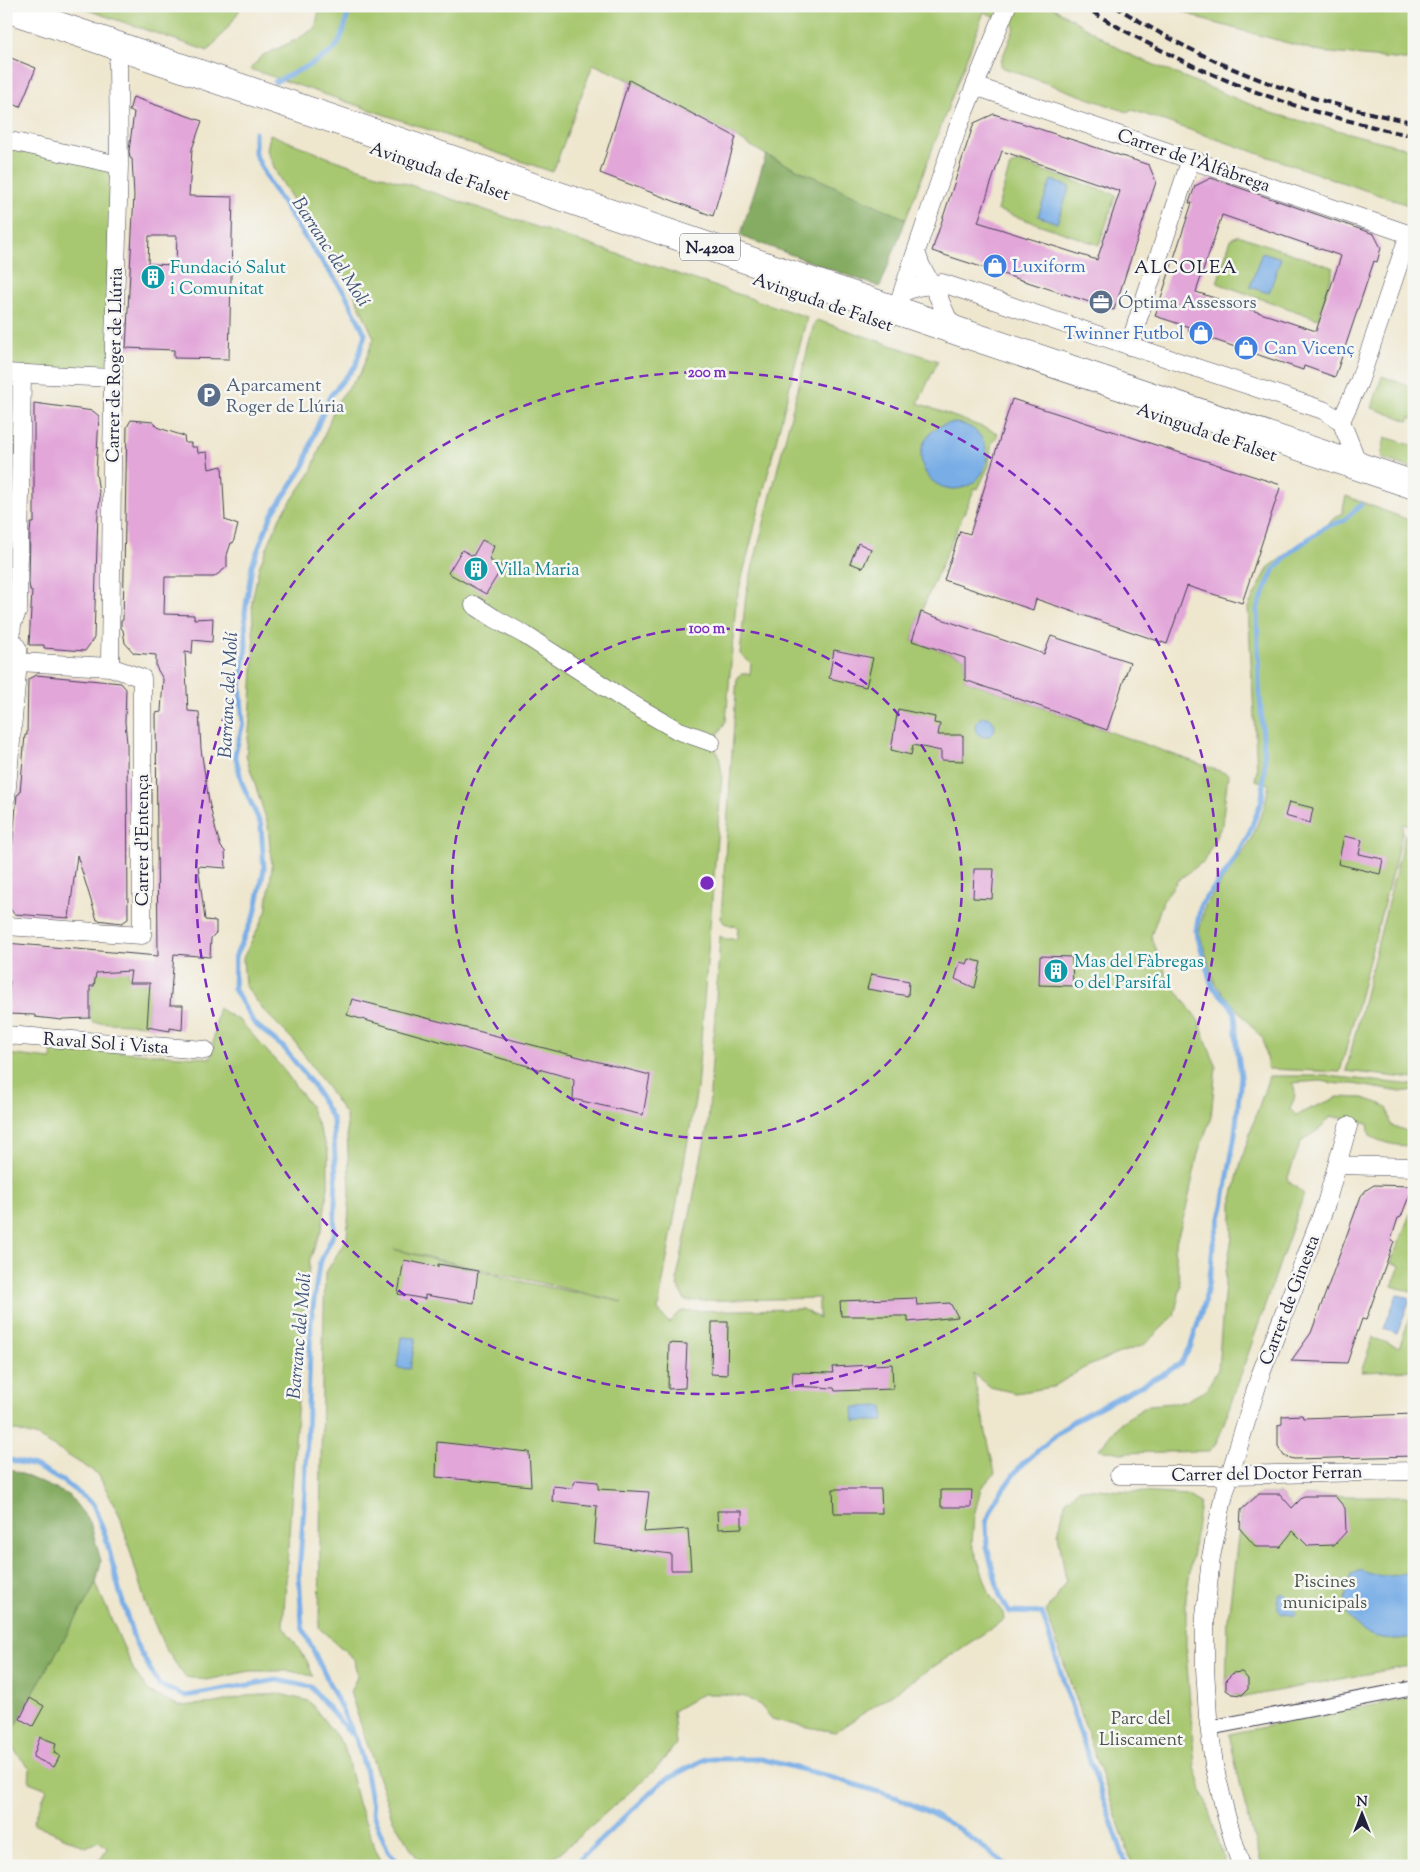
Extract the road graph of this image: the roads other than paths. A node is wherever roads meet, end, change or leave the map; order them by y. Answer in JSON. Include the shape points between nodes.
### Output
{"nodes":[{"id":1,"x":1007,"y":6,"type":"edge"},
{"id":2,"x":6,"y":8,"type":"edge"},
{"id":3,"x":6,"y":24,"type":"edge"},
{"id":4,"x":118,"y":63,"type":"junction"},
{"id":5,"x":975,"y":86,"type":"junction"},
{"id":6,"x":6,"y":140,"type":"edge"},
{"id":7,"x":1191,"y":159,"type":"junction"},
{"id":8,"x":119,"y":165,"type":"junction"},
{"id":9,"x":1411,"y":235,"type":"edge"},
{"id":10,"x":916,"y":252,"type":"junction"},
{"id":11,"x":932,"y":285,"type":"junction"},
{"id":12,"x":899,"y":301,"type":"junction"},
{"id":13,"x":960,"y":332,"type":"junction"},
{"id":14,"x":1129,"y":346,"type":"junction"},
{"id":15,"x":14,"y":374,"type":"edge"},
{"id":16,"x":113,"y":378,"type":"junction"},
{"id":17,"x":1341,"y":421,"type":"junction"},
{"id":18,"x":1364,"y":468,"type":"junction"},
{"id":19,"x":1414,"y":485,"type":"edge"},
{"id":20,"x":1414,"y":501,"type":"edge"},
{"id":21,"x":474,"y":605,"type":"dead end"},
{"id":22,"x":9,"y":631,"type":"edge"},
{"id":23,"x":18,"y":662,"type":"junction"},
{"id":24,"x":110,"y":667,"type":"junction"},
{"id":25,"x":711,"y":742,"type":"dead end"},
{"id":26,"x":6,"y":798,"type":"edge"},
{"id":27,"x":6,"y":926,"type":"edge"},
{"id":28,"x":6,"y":1035,"type":"edge"},
{"id":29,"x":205,"y":1050,"type":"dead end"},
{"id":30,"x":1348,"y":1126,"type":"dead end"},
{"id":31,"x":1338,"y":1165,"type":"junction"},
{"id":32,"x":1414,"y":1166,"type":"edge"},
{"id":33,"x":1414,"y":1471,"type":"edge"},
{"id":34,"x":1119,"y":1474,"type":"dead end"},
{"id":35,"x":1230,"y":1475,"type":"junction"},
{"id":36,"x":1414,"y":1688,"type":"edge"},
{"id":37,"x":1210,"y":1728,"type":"junction"},
{"id":38,"x":1241,"y":1866,"type":"edge"}],
"edges":[{"from":1,"to":5,"type":"street"},
{"from":2,"to":12,"type":"main road","name":"Avinguda de Falset","number":"N-420a"},
{"from":3,"to":4,"type":"main road","name":"Avinguda de Falset","number":"N-420a"},
{"from":4,"to":8,"type":"street","name":"Carrer de Roger de Llúria"},
{"from":4,"to":20,"type":"main road","name":"Avinguda de Falset","number":"N-420a"},
{"from":5,"to":7,"type":"street","name":"Carrer de l'Àlfàbrega"},
{"from":5,"to":10,"type":"street"},
{"from":6,"to":8,"type":"street"},
{"from":7,"to":9,"type":"street","name":"Carrer de l'Àlfàbrega"},
{"from":7,"to":14,"type":"street"},
{"from":8,"to":16,"type":"street","name":"Carrer de Roger de Llúria"},
{"from":9,"to":17,"type":"street","via":[[1359,382]]},
{"from":10,"to":11,"type":"street"},
{"from":10,"to":12,"type":"street"},
{"from":11,"to":12,"type":"street","name":"Avinguda de Falset","via":[[917,287]]},
{"from":11,"to":13,"type":"street","via":[[947,318]]},
{"from":11,"to":14,"type":"street","name":"Avinguda de Falset","via":[[942,283]]},
{"from":12,"to":13,"type":"main road","name":"Avinguda de Falset","number":"N-420a"},
{"from":13,"to":18,"type":"main road","name":"Avinguda de Falset","number":"N-420a"},
{"from":14,"to":17,"type":"street","name":"Avinguda de Falset","via":[[1323,410]]},
{"from":15,"to":16,"type":"street"},
{"from":15,"to":22,"type":"street","via":[[18,610]]},
{"from":16,"to":24,"type":"street","name":"Carrer de Roger de Llúria"},
{"from":17,"to":18,"type":"street","via":[[1355,456]]},
{"from":18,"to":19,"type":"main road","name":"Avinguda de Falset","number":"N-420a"},
{"from":21,"to":25,"type":"street","via":[[625,700],[670,726]]},
{"from":22,"to":23,"type":"street","via":[[18,649]]},
{"from":23,"to":24,"type":"street"},
{"from":23,"to":26,"type":"street"},
{"from":24,"to":27,"type":"street","name":"Carrer d'Entença","via":[[142,678],[142,935]]},
{"from":28,"to":29,"type":"street","name":"Raval Sol i Vista"},
{"from":30,"to":31,"type":"street","name":"Carrer de Ginesta"},
{"from":31,"to":32,"type":"street"},
{"from":31,"to":35,"type":"street","name":"Carrer de Ginesta","via":[[1260,1376]]},
{"from":33,"to":35,"type":"street","name":"Carrer del Doctor Ferran"},
{"from":34,"to":35,"type":"street","name":"Carrer del Doctor Ferran"},
{"from":35,"to":37,"type":"street","name":"Carrer de Ginesta","via":[[1211,1557],[1205,1616],[1204,1668]]},
{"from":36,"to":37,"type":"street"},
{"from":37,"to":38,"type":"street","name":"Carrer de Ginesta","via":[[1214,1765]]}]}
